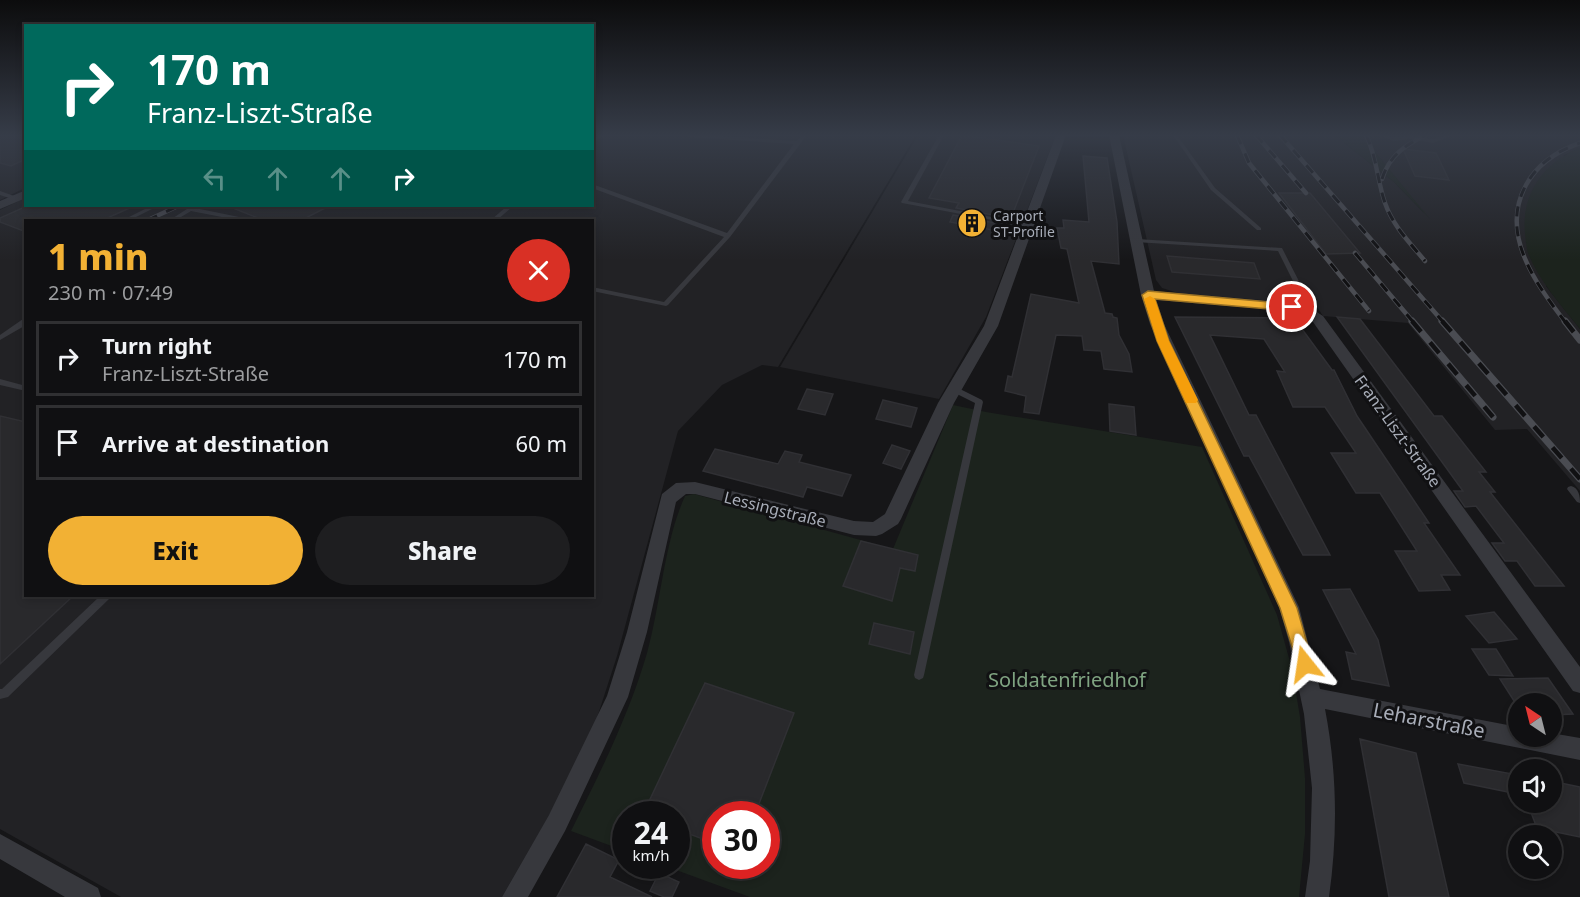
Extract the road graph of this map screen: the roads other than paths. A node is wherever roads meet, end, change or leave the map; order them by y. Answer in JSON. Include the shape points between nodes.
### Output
{"nodes":[{"id":1,"x":773,"y":177,"type":"edge"},
{"id":2,"x":918,"y":177,"type":"edge"},
{"id":3,"x":1046,"y":177,"type":"edge"},
{"id":4,"x":1123,"y":177,"type":"edge"},
{"id":5,"x":1204,"y":177,"type":"edge"},
{"id":6,"x":594,"y":187,"type":"edge"},
{"id":7,"x":0,"y":193,"type":"edge"},
{"id":8,"x":20,"y":195,"type":"edge"},
{"id":9,"x":0,"y":205,"type":"edge"},
{"id":10,"x":153,"y":207,"type":"edge"},
{"id":11,"x":509,"y":207,"type":"edge"},
{"id":12,"x":128,"y":219,"type":"edge"},
{"id":13,"x":175,"y":219,"type":"edge"},
{"id":14,"x":239,"y":219,"type":"edge"},
{"id":15,"x":495,"y":219,"type":"edge"},
{"id":16,"x":1007,"y":222,"type":"dead end"},
{"id":17,"x":1259,"y":228,"type":"dead end"},
{"id":18,"x":728,"y":236,"type":"junction"},
{"id":19,"x":1137,"y":241,"type":"junction"},
{"id":20,"x":594,"y":289,"type":"edge"},
{"id":21,"x":1302,"y":293,"type":"dead end"},
{"id":22,"x":1148,"y":295,"type":"junction"},
{"id":23,"x":24,"y":322,"type":"edge"},
{"id":24,"x":0,"y":338,"type":"edge"},
{"id":25,"x":0,"y":382,"type":"edge"},
{"id":26,"x":24,"y":388,"type":"edge"},
{"id":27,"x":954,"y":389,"type":"junction"},
{"id":28,"x":1571,"y":489,"type":"dead end"},
{"id":29,"x":1580,"y":500,"type":"edge"},
{"id":30,"x":105,"y":597,"type":"edge"},
{"id":31,"x":918,"y":675,"type":"dead end"},
{"id":32,"x":1580,"y":684,"type":"edge"},
{"id":33,"x":0,"y":694,"type":"edge"},
{"id":34,"x":1312,"y":697,"type":"junction"},
{"id":35,"x":1580,"y":749,"type":"edge"},
{"id":36,"x":0,"y":846,"type":"edge"},
{"id":37,"x":89,"y":897,"type":"edge"},
{"id":38,"x":514,"y":897,"type":"edge"},
{"id":39,"x":1317,"y":897,"type":"edge"}],
"edges":[{"from":1,"to":18,"type":"lane"},
{"from":2,"to":16,"type":"lane","via":[[904,202]]},
{"from":3,"to":27,"type":"street","name":"Lessingstraße","via":[[991,326]]},
{"from":4,"to":19,"type":"street"},
{"from":5,"to":17,"type":"lane","via":[[1213,189]]},
{"from":6,"to":18,"type":"lane"},
{"from":7,"to":8,"type":"lane"},
{"from":8,"to":9,"type":"street"},
{"from":10,"to":12,"type":"lane"},
{"from":11,"to":15,"type":"lane"},
{"from":13,"to":14,"type":"lane","via":[[190,209]]},
{"from":18,"to":20,"type":"lane","via":[[666,304]]},
{"from":19,"to":21,"type":"lane","via":[[1280,249]]},
{"from":19,"to":22,"type":"street"},
{"from":22,"to":32,"type":"street","name":"Franz-Liszt-Straße","via":[[1292,307],[1318,319]]},
{"from":22,"to":34,"type":"street","via":[[1163,341],[1288,608]]},
{"from":23,"to":24,"type":"lane"},
{"from":25,"to":26,"type":"lane"},
{"from":27,"to":31,"type":"lane","via":[[979,402]]},
{"from":27,"to":38,"type":"street","name":"Lessingstraße","via":[[892,519],[885,525],[854,528],[695,488],[682,488],[668,499],[637,632],[617,697],[557,823]]},
{"from":28,"to":29,"type":"lane"},
{"from":30,"to":33,"type":"lane"},
{"from":34,"to":35,"type":"street","name":"Leharstraße"},
{"from":34,"to":39,"type":"street","via":[[1322,767],[1323,867]]},
{"from":36,"to":37,"type":"street"}]}
